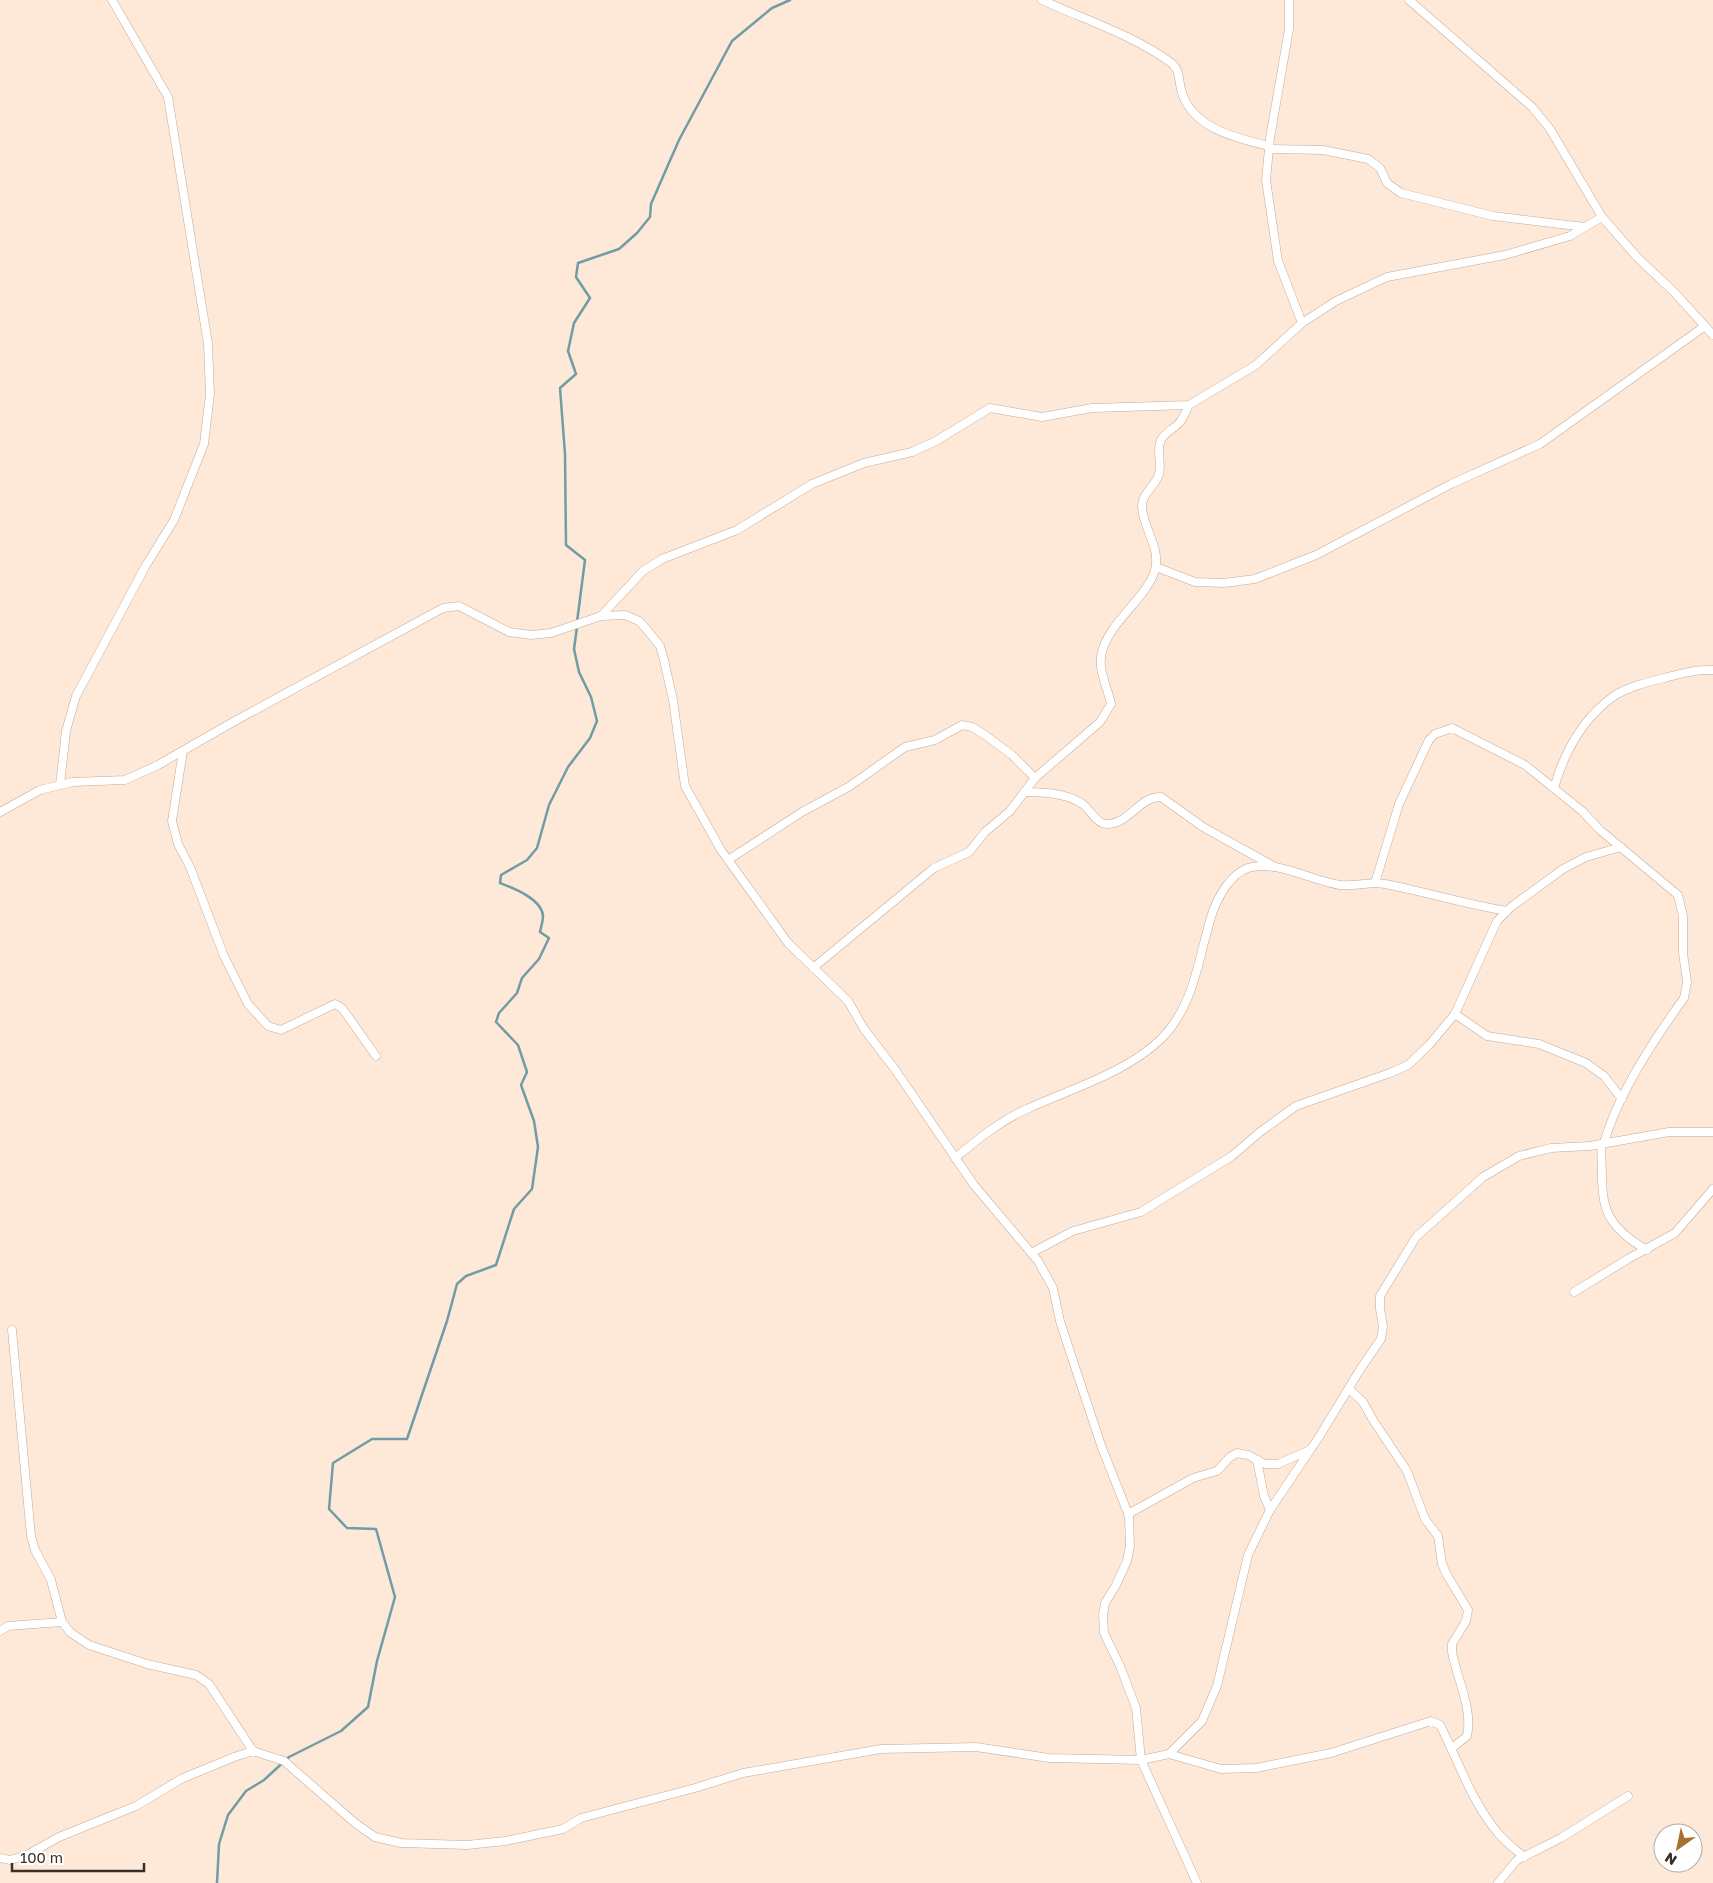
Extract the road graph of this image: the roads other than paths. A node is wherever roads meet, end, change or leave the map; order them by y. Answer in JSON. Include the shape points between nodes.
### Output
{"nodes":[{"id":1,"x":112,"y":0,"type":"edge"},
{"id":2,"x":1042,"y":0,"type":"edge"},
{"id":3,"x":1289,"y":0,"type":"edge"},
{"id":4,"x":1409,"y":0,"type":"edge"},
{"id":5,"x":1269,"y":148,"type":"junction"},
{"id":6,"x":1602,"y":217,"type":"junction"},
{"id":7,"x":1585,"y":228,"type":"junction"},
{"id":8,"x":1302,"y":323,"type":"junction"},
{"id":9,"x":1705,"y":326,"type":"junction"},
{"id":10,"x":1713,"y":335,"type":"edge"},
{"id":11,"x":1189,"y":405,"type":"junction"},
{"id":12,"x":1156,"y":567,"type":"junction"},
{"id":13,"x":601,"y":616,"type":"junction"},
{"id":14,"x":1713,"y":670,"type":"edge"},
{"id":15,"x":183,"y":751,"type":"junction"},
{"id":16,"x":1035,"y":778,"type":"junction"},
{"id":17,"x":60,"y":785,"type":"junction"},
{"id":18,"x":1554,"y":788,"type":"junction"},
{"id":19,"x":1024,"y":792,"type":"junction"},
{"id":20,"x":0,"y":812,"type":"edge"},
{"id":21,"x":1621,"y":847,"type":"junction"},
{"id":22,"x":728,"y":860,"type":"junction"},
{"id":23,"x":1279,"y":869,"type":"junction"},
{"id":24,"x":1375,"y":883,"type":"junction"},
{"id":25,"x":1507,"y":911,"type":"junction"},
{"id":26,"x":813,"y":968,"type":"junction"},
{"id":27,"x":1455,"y":1014,"type":"junction"},
{"id":28,"x":376,"y":1056,"type":"dead end"},
{"id":29,"x":1622,"y":1099,"type":"junction"},
{"id":30,"x":1713,"y":1132,"type":"edge"},
{"id":31,"x":1603,"y":1144,"type":"junction"},
{"id":32,"x":955,"y":1158,"type":"junction"},
{"id":33,"x":1713,"y":1190,"type":"edge"},
{"id":34,"x":1647,"y":1250,"type":"junction"},
{"id":35,"x":1031,"y":1253,"type":"junction"},
{"id":36,"x":1574,"y":1292,"type":"dead end"},
{"id":37,"x":12,"y":1330,"type":"dead end"},
{"id":38,"x":1349,"y":1389,"type":"junction"},
{"id":39,"x":1311,"y":1450,"type":"junction"},
{"id":40,"x":1257,"y":1460,"type":"junction"},
{"id":41,"x":1270,"y":1510,"type":"junction"},
{"id":42,"x":1128,"y":1514,"type":"junction"},
{"id":43,"x":62,"y":1622,"type":"junction"},
{"id":44,"x":0,"y":1631,"type":"edge"},
{"id":45,"x":1452,"y":1748,"type":"junction"},
{"id":46,"x":253,"y":1751,"type":"junction"},
{"id":47,"x":1169,"y":1754,"type":"junction"},
{"id":48,"x":1141,"y":1760,"type":"junction"},
{"id":49,"x":1628,"y":1796,"type":"dead end"},
{"id":50,"x":1524,"y":1857,"type":"junction"},
{"id":51,"x":0,"y":1858,"type":"edge"},
{"id":52,"x":1197,"y":1883,"type":"edge"},
{"id":53,"x":1498,"y":1883,"type":"edge"}],
"edges":[{"from":1,"to":17,"type":"street","via":[[168,97],[208,344],[210,394],[204,444],[177,513],[76,696],[66,731]]},
{"from":2,"to":5,"type":"street","via":[[1132,39],[1170,62],[1180,76],[1181,90],[1200,119],[1232,136]]},
{"from":3,"to":5,"type":"street","via":[[1289,29]]},
{"from":4,"to":6,"type":"street","via":[[1532,107],[1550,129]]},
{"from":5,"to":7,"type":"street","via":[[1323,150],[1368,159],[1380,168],[1387,183],[1401,193],[1493,216]]},
{"from":5,"to":8,"type":"street","via":[[1266,180],[1278,261]]},
{"from":6,"to":7,"type":"street"},
{"from":6,"to":9,"type":"street"},
{"from":7,"to":8,"type":"street","via":[[1570,236],[1505,255],[1387,277],[1336,301]]},
{"from":8,"to":11,"type":"street","via":[[1256,365]]},
{"from":9,"to":10,"type":"street"},
{"from":9,"to":12,"type":"street","via":[[1540,444],[1451,484],[1316,555],[1255,579],[1224,583],[1195,582]]},
{"from":11,"to":12,"type":"street","via":[[1182,420],[1160,441],[1162,461],[1159,475],[1142,507]]},
{"from":11,"to":13,"type":"street","via":[[1092,408],[1042,417],[990,408],[936,442],[912,452],[864,463],[812,484],[737,530],[662,559],[643,571]]},
{"from":12,"to":16,"type":"street","via":[[1144,591],[1135,599],[1101,653],[1111,704],[1100,722]]},
{"from":13,"to":15,"type":"street","via":[[551,633],[531,635],[509,632],[459,606],[443,608]]},
{"from":13,"to":22,"type":"street","via":[[625,615],[639,621],[660,646],[673,700],[685,786]]},
{"from":14,"to":18,"type":"street","via":[[1700,669],[1643,683],[1614,696],[1588,720],[1569,747]]},
{"from":15,"to":17,"type":"street","via":[[125,780]]},
{"from":15,"to":28,"type":"street","via":[[172,820],[176,836],[224,956],[248,1004],[268,1026],[280,1030],[335,1004],[345,1012]]},
{"from":16,"to":19,"type":"street"},
{"from":16,"to":22,"type":"street","via":[[985,735],[962,725],[935,740],[905,747],[850,786],[802,812]]},
{"from":17,"to":20,"type":"street","via":[[40,790]]},
{"from":18,"to":21,"type":"street"},
{"from":18,"to":24,"type":"street","via":[[1525,765],[1452,728],[1442,730],[1429,740],[1399,804]]},
{"from":19,"to":23,"type":"street","via":[[1070,797],[1082,803],[1101,822],[1109,824],[1127,817],[1148,799],[1161,797],[1203,827]]},
{"from":19,"to":26,"type":"street","via":[[1010,811],[968,852],[934,868]]},
{"from":21,"to":25,"type":"street","via":[[1586,857],[1534,889]]},
{"from":21,"to":29,"type":"street","via":[[1678,895],[1683,916],[1687,982],[1684,998]]},
{"from":22,"to":26,"type":"street","via":[[788,943]]},
{"from":23,"to":24,"type":"street","via":[[1341,885]]},
{"from":23,"to":32,"type":"street","via":[[1250,868],[1231,879],[1214,910],[1186,1003],[1160,1040],[1123,1066],[990,1129]]},
{"from":24,"to":25,"type":"street"},
{"from":25,"to":27,"type":"street","via":[[1497,921]]},
{"from":26,"to":32,"type":"street","via":[[848,1001],[864,1029]]},
{"from":27,"to":29,"type":"street","via":[[1487,1036],[1539,1044],[1586,1063],[1604,1076]]},
{"from":27,"to":35,"type":"street","via":[[1408,1064],[1296,1106],[1232,1156],[1141,1212],[1073,1231]]},
{"from":29,"to":31,"type":"street"},
{"from":30,"to":31,"type":"street","via":[[1669,1132]]},
{"from":31,"to":34,"type":"street","via":[[1604,1206],[1620,1232]]},
{"from":31,"to":38,"type":"street","via":[[1551,1148],[1519,1156],[1483,1177],[1416,1237],[1380,1296],[1381,1339]]},
{"from":32,"to":35,"type":"street"},
{"from":33,"to":34,"type":"street","via":[[1674,1233]]},
{"from":34,"to":36,"type":"street","via":[[1628,1258]]},
{"from":35,"to":42,"type":"street","via":[[1053,1288],[1072,1358]]},
{"from":37,"to":43,"type":"street","via":[[31,1536],[50,1580]]},
{"from":38,"to":39,"type":"street"},
{"from":38,"to":45,"type":"street","via":[[1370,1412],[1372,1420],[1408,1471],[1426,1519],[1438,1536],[1442,1564],[1468,1610],[1466,1621],[1452,1644],[1452,1652],[1469,1729],[1467,1736]]},
{"from":39,"to":40,"type":"street","via":[[1278,1464]]},
{"from":39,"to":41,"type":"street"},
{"from":40,"to":41,"type":"street"},
{"from":40,"to":42,"type":"street","via":[[1248,1454],[1237,1453],[1217,1471],[1193,1478]]},
{"from":41,"to":47,"type":"street","via":[[1248,1555],[1217,1686],[1202,1721]]},
{"from":42,"to":48,"type":"street","via":[[1130,1546],[1127,1561],[1105,1603],[1103,1622],[1104,1633],[1136,1708]]},
{"from":43,"to":44,"type":"street","via":[[8,1626]]},
{"from":43,"to":46,"type":"street","via":[[90,1645],[147,1664],[196,1675],[209,1684]]},
{"from":45,"to":47,"type":"street","via":[[1440,1725],[1430,1721],[1331,1753],[1256,1768],[1221,1769]]},
{"from":45,"to":50,"type":"street","via":[[1478,1806],[1498,1834]]},
{"from":46,"to":48,"type":"street","via":[[284,1761],[375,1837],[425,1845],[505,1841],[564,1829],[581,1818],[743,1772],[881,1749],[976,1748],[1049,1758]]},
{"from":46,"to":51,"type":"street","via":[[181,1779],[136,1806],[59,1837],[27,1855],[10,1860]]},
{"from":47,"to":48,"type":"street"},
{"from":48,"to":52,"type":"street"},
{"from":49,"to":50,"type":"street"},
{"from":50,"to":53,"type":"street","via":[[1517,1860]]}]}
